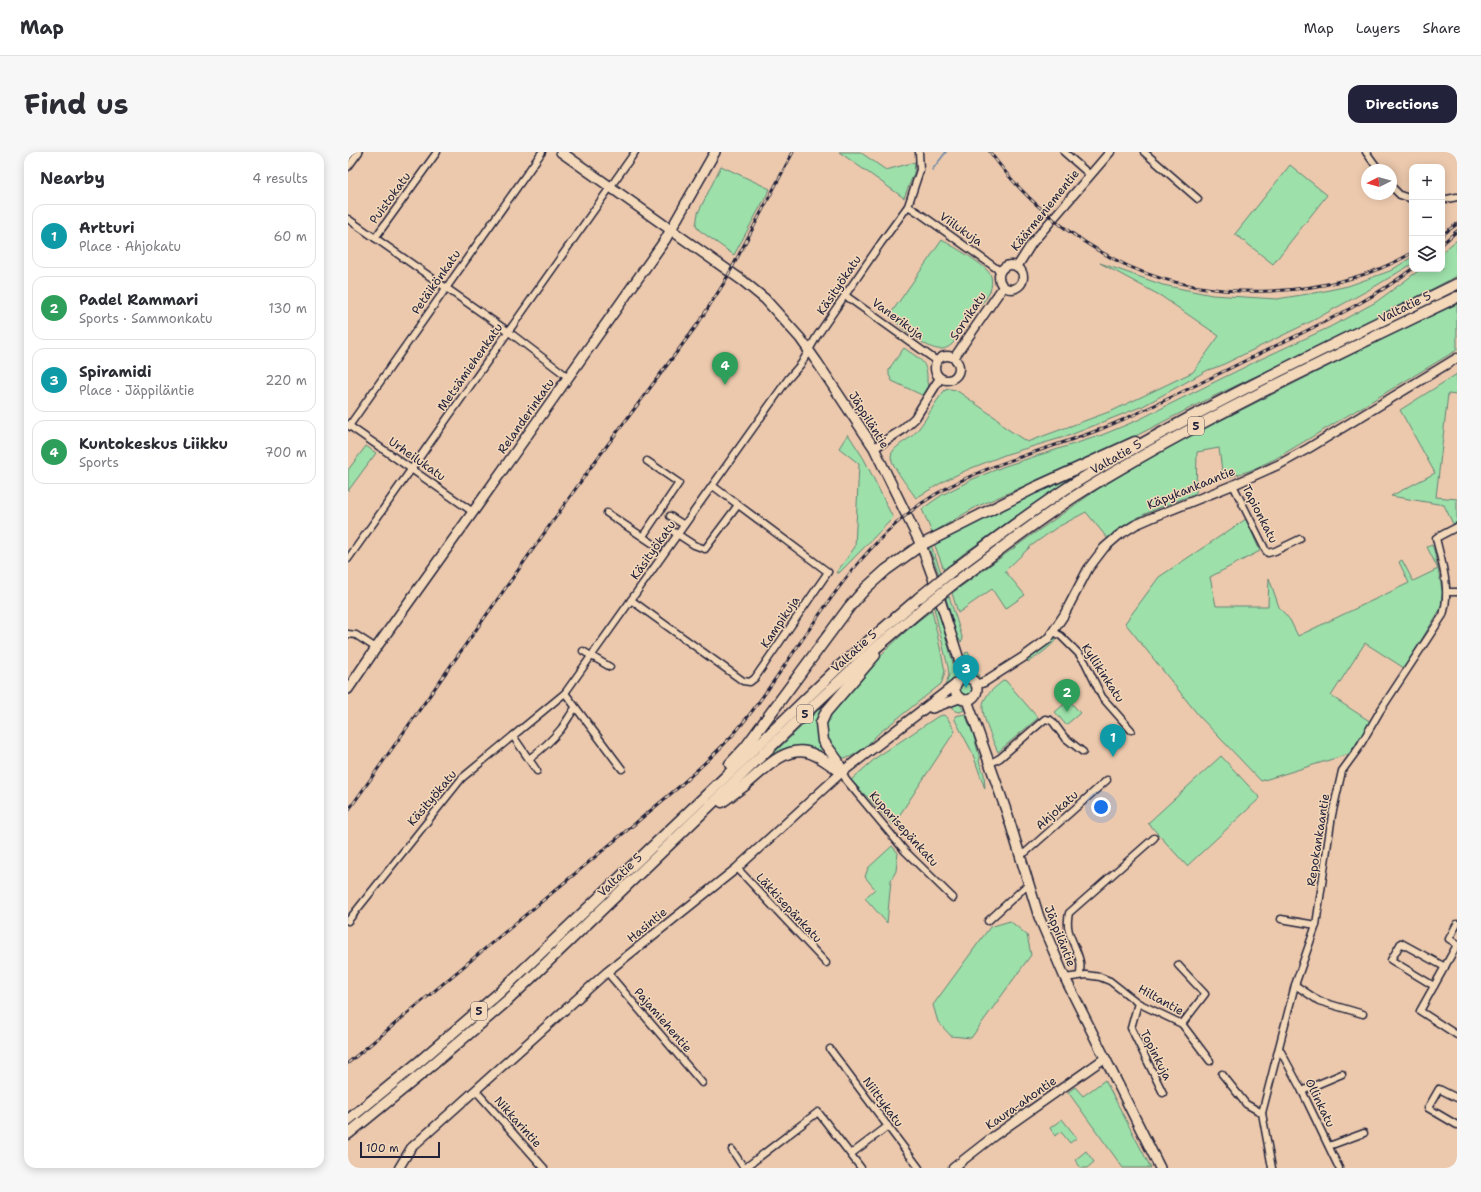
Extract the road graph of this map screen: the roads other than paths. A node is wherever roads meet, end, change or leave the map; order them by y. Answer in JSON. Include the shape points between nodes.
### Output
{"nodes":[{"id":1,"x":359,"y":152,"type":"edge"},
{"id":2,"x":436,"y":152,"type":"edge"},
{"id":3,"x":542,"y":152,"type":"edge"},
{"id":4,"x":561,"y":152,"type":"edge"},
{"id":5,"x":635,"y":152,"type":"edge"},
{"id":6,"x":714,"y":152,"type":"edge"},
{"id":7,"x":919,"y":152,"type":"edge"},
{"id":8,"x":1064,"y":152,"type":"edge"},
{"id":9,"x":1110,"y":152,"type":"edge"},
{"id":10,"x":1144,"y":152,"type":"edge"},
{"id":11,"x":1366,"y":152,"type":"edge"},
{"id":12,"x":1374,"y":164,"type":"edge"},
{"id":13,"x":348,"y":167,"type":"edge"},
{"id":14,"x":1090,"y":174,"type":"junction"},
{"id":15,"x":611,"y":188,"type":"junction"},
{"id":16,"x":1397,"y":192,"type":"edge"},
{"id":17,"x":1457,"y":197,"type":"edge"},
{"id":18,"x":1409,"y":198,"type":"edge"},
{"id":19,"x":1198,"y":199,"type":"dead end"},
{"id":20,"x":1445,"y":199,"type":"edge"},
{"id":21,"x":908,"y":206,"type":"junction"},
{"id":22,"x":348,"y":219,"type":"edge"},
{"id":23,"x":671,"y":229,"type":"junction"},
{"id":24,"x":375,"y":238,"type":"junction"},
{"id":25,"x":1017,"y":267,"type":"junction"},
{"id":26,"x":1000,"y":271,"type":"junction"},
{"id":27,"x":1457,"y":284,"type":"edge"},
{"id":28,"x":1003,"y":287,"type":"junction"},
{"id":29,"x":446,"y":288,"type":"junction"},
{"id":30,"x":846,"y":296,"type":"junction"},
{"id":31,"x":1457,"y":297,"type":"edge"},
{"id":32,"x":509,"y":332,"type":"junction"},
{"id":33,"x":809,"y":351,"type":"junction"},
{"id":34,"x":954,"y":358,"type":"junction"},
{"id":35,"x":1457,"y":358,"type":"edge"},
{"id":36,"x":937,"y":361,"type":"junction"},
{"id":37,"x":568,"y":377,"type":"junction"},
{"id":38,"x":940,"y":378,"type":"junction"},
{"id":39,"x":349,"y":425,"type":"edge"},
{"id":40,"x":1158,"y":435,"type":"junction"},
{"id":41,"x":874,"y":448,"type":"junction"},
{"id":42,"x":647,"y":461,"type":"dead end"},
{"id":43,"x":412,"y":469,"type":"junction"},
{"id":44,"x":1233,"y":485,"type":"junction"},
{"id":45,"x":713,"y":486,"type":"junction"},
{"id":46,"x":738,"y":505,"type":"junction"},
{"id":47,"x":473,"y":512,"type":"junction"},
{"id":48,"x":607,"y":512,"type":"dead end"},
{"id":49,"x":670,"y":516,"type":"dead end"},
{"id":50,"x":684,"y":525,"type":"junction"},
{"id":51,"x":1457,"y":528,"type":"edge"},
{"id":52,"x":671,"y":530,"type":"dead end"},
{"id":53,"x":678,"y":534,"type":"junction"},
{"id":54,"x":643,"y":536,"type":"junction"},
{"id":55,"x":1300,"y":539,"type":"dead end"},
{"id":56,"x":921,"y":545,"type":"junction"},
{"id":57,"x":658,"y":547,"type":"dead end"},
{"id":58,"x":348,"y":559,"type":"edge"},
{"id":59,"x":1447,"y":592,"type":"junction"},
{"id":60,"x":1457,"y":592,"type":"edge"},
{"id":61,"x":631,"y":600,"type":"junction"},
{"id":62,"x":1054,"y":632,"type":"junction"},
{"id":63,"x":348,"y":634,"type":"edge"},
{"id":64,"x":892,"y":635,"type":"junction"},
{"id":65,"x":376,"y":648,"type":"junction"},
{"id":66,"x":583,"y":650,"type":"dead end"},
{"id":67,"x":591,"y":656,"type":"junction"},
{"id":68,"x":610,"y":667,"type":"dead end"},
{"id":69,"x":965,"y":678,"type":"junction"},
{"id":70,"x":955,"y":685,"type":"junction"},
{"id":71,"x":976,"y":685,"type":"junction"},
{"id":72,"x":348,"y":689,"type":"edge"},
{"id":73,"x":565,"y":693,"type":"junction"},
{"id":74,"x":963,"y":699,"type":"junction"},
{"id":75,"x":575,"y":708,"type":"junction"},
{"id":76,"x":922,"y":712,"type":"junction"},
{"id":77,"x":1131,"y":730,"type":"dead end"},
{"id":78,"x":513,"y":736,"type":"junction"},
{"id":79,"x":1083,"y":752,"type":"dead end"},
{"id":80,"x":529,"y":759,"type":"junction"},
{"id":81,"x":989,"y":764,"type":"junction"},
{"id":82,"x":622,"y":769,"type":"dead end"},
{"id":83,"x":538,"y":771,"type":"dead end"},
{"id":84,"x":842,"y":772,"type":"junction"},
{"id":85,"x":1107,"y":780,"type":"dead end"},
{"id":86,"x":719,"y":783,"type":"junction"},
{"id":87,"x":692,"y":824,"type":"junction"},
{"id":88,"x":1154,"y":838,"type":"dead end"},
{"id":89,"x":1020,"y":855,"type":"junction"},
{"id":90,"x":737,"y":868,"type":"junction"},
{"id":91,"x":1030,"y":886,"type":"junction"},
{"id":92,"x":953,"y":898,"type":"dead end"},
{"id":93,"x":1281,"y":919,"type":"dead end"},
{"id":94,"x":348,"y":921,"type":"edge"},
{"id":95,"x":988,"y":921,"type":"dead end"},
{"id":96,"x":1457,"y":924,"type":"edge"},
{"id":97,"x":1316,"y":925,"type":"junction"},
{"id":98,"x":1457,"y":944,"type":"edge"},
{"id":99,"x":826,"y":963,"type":"dead end"},
{"id":100,"x":1178,"y":965,"type":"dead end"},
{"id":101,"x":1445,"y":967,"type":"junction"},
{"id":102,"x":607,"y":972,"type":"junction"},
{"id":103,"x":1080,"y":975,"type":"junction"},
{"id":104,"x":1064,"y":978,"type":"junction"},
{"id":105,"x":1295,"y":985,"type":"junction"},
{"id":106,"x":1434,"y":986,"type":"junction"},
{"id":107,"x":1138,"y":1003,"type":"junction"},
{"id":108,"x":1363,"y":1014,"type":"dead end"},
{"id":109,"x":1182,"y":1024,"type":"junction"},
{"id":110,"x":1457,"y":1034,"type":"edge"},
{"id":111,"x":1279,"y":1048,"type":"junction"},
{"id":112,"x":830,"y":1049,"type":"dead end"},
{"id":113,"x":1105,"y":1058,"type":"junction"},
{"id":114,"x":1210,"y":1061,"type":"dead end"},
{"id":115,"x":1222,"y":1074,"type":"dead end"},
{"id":116,"x":1342,"y":1074,"type":"dead end"},
{"id":117,"x":702,"y":1083,"type":"dead end"},
{"id":118,"x":1302,"y":1090,"type":"junction"},
{"id":119,"x":476,"y":1091,"type":"junction"},
{"id":120,"x":1164,"y":1093,"type":"dead end"},
{"id":121,"x":1457,"y":1098,"type":"edge"},
{"id":122,"x":1262,"y":1113,"type":"junction"},
{"id":123,"x":348,"y":1120,"type":"edge"},
{"id":124,"x":1457,"y":1124,"type":"edge"},
{"id":125,"x":888,"y":1126,"type":"junction"},
{"id":126,"x":1364,"y":1133,"type":"dead end"},
{"id":127,"x":348,"y":1134,"type":"edge"},
{"id":128,"x":1329,"y":1146,"type":"junction"},
{"id":129,"x":732,"y":1150,"type":"dead end"},
{"id":130,"x":851,"y":1154,"type":"junction"},
{"id":131,"x":399,"y":1168,"type":"edge"},
{"id":132,"x":544,"y":1168,"type":"edge"},
{"id":133,"x":744,"y":1168,"type":"edge"},
{"id":134,"x":860,"y":1168,"type":"edge"},
{"id":135,"x":919,"y":1168,"type":"edge"},
{"id":136,"x":953,"y":1168,"type":"edge"},
{"id":137,"x":1160,"y":1168,"type":"edge"},
{"id":138,"x":1272,"y":1168,"type":"edge"},
{"id":139,"x":1339,"y":1168,"type":"edge"}],
"edges":[{"from":1,"to":13,"type":"street"},
{"from":2,"to":24,"type":"street","name":"Puistokatu"},
{"from":3,"to":29,"type":"street","name":"Petäikönkatu"},
{"from":4,"to":15,"type":"main road","name":"Jäppiläntie"},
{"from":5,"to":15,"type":"street","name":"Metsämiehenkatu"},
{"from":6,"to":23,"type":"main road","name":"Relanderinkatu"},
{"from":7,"to":21,"type":"street","name":"Käsityökatu","via":[[920,170]]},
{"from":8,"to":14,"type":"street"},
{"from":9,"to":14,"type":"street","name":"Käärmeniementie"},
{"from":10,"to":19,"type":"street"},
{"from":11,"to":12,"type":"street"},
{"from":14,"to":25,"type":"street","name":"Käärmeniementie","via":[[1032,243]]},
{"from":15,"to":23,"type":"main road","name":"Jäppiläntie"},
{"from":15,"to":32,"type":"street","name":"Metsämiehenkatu"},
{"from":16,"to":18,"type":"street"},
{"from":17,"to":20,"type":"street"},
{"from":21,"to":26,"type":"street","name":"Viilukuja"},
{"from":21,"to":30,"type":"street","name":"Käsityökatu"},
{"from":22,"to":24,"type":"street"},
{"from":23,"to":33,"type":"main road","name":"Jäppiläntie","via":[[765,299]]},
{"from":23,"to":37,"type":"main road","name":"Relanderinkatu"},
{"from":24,"to":29,"type":"street"},
{"from":25,"to":26,"type":"street","via":[[1006,266]]},
{"from":25,"to":28,"type":"street","via":[[1023,277],[1020,285],[1011,290]]},
{"from":26,"to":28,"type":"street","via":[[999,281]]},
{"from":27,"to":40,"type":"highway","name":"Valtatie 5","number":"5"},
{"from":28,"to":34,"type":"street","name":"Sorvikatu"},
{"from":29,"to":32,"type":"street"},
{"from":29,"to":39,"type":"street","name":"Petäikönkatu"},
{"from":30,"to":33,"type":"street","name":"Käsityökatu"},
{"from":30,"to":36,"type":"street","name":"Vanerikuja"},
{"from":31,"to":64,"type":"highway","name":"Valtatie 5","number":"5","bridge":true,"via":[[1177,436],[1095,484],[953,584]]},
{"from":32,"to":37,"type":"street"},
{"from":32,"to":43,"type":"street","name":"Metsämiehenkatu"},
{"from":33,"to":41,"type":"main road","name":"Jäppiläntie"},
{"from":33,"to":45,"type":"street","name":"Käsityökatu"},
{"from":34,"to":36,"type":"street","via":[[947,355]]},
{"from":34,"to":38,"type":"street","via":[[959,364],[957,375],[947,380]]},
{"from":35,"to":44,"type":"street","name":"Käpykankaantie","via":[[1309,448]]},
{"from":36,"to":38,"type":"street","via":[[934,368]]},
{"from":37,"to":47,"type":"main road","name":"Relanderinkatu"},
{"from":38,"to":41,"type":"street","via":[[915,418],[902,430]]},
{"from":39,"to":43,"type":"street","name":"Urheilukatu"},
{"from":40,"to":56,"type":"highway","via":[[1127,445],[1034,488]]},
{"from":40,"to":86,"type":"highway","name":"Valtatie 5","number":"5","bridge":true,"via":[[1077,482],[952,571],[841,665]]},
{"from":41,"to":56,"type":"main road","name":"Jäppiläntie"},
{"from":42,"to":54,"type":"street","via":[[679,483]]},
{"from":43,"to":47,"type":"street","name":"Urheilukatu"},
{"from":43,"to":58,"type":"street","name":"Metsämiehenkatu"},
{"from":44,"to":55,"type":"street","name":"Tapionkatu","via":[[1268,553]]},
{"from":44,"to":62,"type":"street","name":"Käpykankaantie","via":[[1135,525],[1104,548],[1088,569]]},
{"from":45,"to":46,"type":"street","name":"Kampikuja"},
{"from":45,"to":50,"type":"street","name":"Käsityökatu"},
{"from":46,"to":53,"type":"street","via":[[705,550]]},
{"from":46,"to":61,"type":"street","name":"Kampikuja","via":[[828,572],[755,678],[750,682],[743,681]]},
{"from":47,"to":65,"type":"main road","name":"Relanderinkatu"},
{"from":48,"to":54,"type":"street"},
{"from":49,"to":50,"type":"street"},
{"from":50,"to":53,"type":"street","name":"Käsityökatu"},
{"from":51,"to":59,"type":"street","name":"Repokankaantie","via":[[1436,538]]},
{"from":52,"to":53,"type":"street"},
{"from":53,"to":61,"type":"street","name":"Käsityökatu"},
{"from":54,"to":57,"type":"street"},
{"from":56,"to":69,"type":"main road","name":"Jäppiläntie"},
{"from":56,"to":86,"type":"highway","via":[[886,570],[850,606],[745,748],[729,765]]},
{"from":59,"to":60,"type":"street"},
{"from":59,"to":97,"type":"street","name":"Repokankaantie","via":[[1446,605],[1440,621],[1342,771],[1332,815]]},
{"from":61,"to":67,"type":"street","name":"Käsityökatu"},
{"from":62,"to":71,"type":"street","name":"Käpykankaantie","via":[[1032,651]]},
{"from":62,"to":77,"type":"street","name":"Kyllikinkatu","via":[[1086,662],[1102,697]]},
{"from":63,"to":65,"type":"street"},
{"from":64,"to":84,"type":"highway","via":[[823,718],[823,741],[837,760]]},
{"from":64,"to":87,"type":"highway","name":"Valtatie 5","number":"5","via":[[864,658]]},
{"from":65,"to":72,"type":"main road","name":"Relanderinkatu"},
{"from":66,"to":67,"type":"street"},
{"from":67,"to":68,"type":"street"},
{"from":67,"to":73,"type":"street","name":"Käsityökatu"},
{"from":69,"to":70,"type":"main road"},
{"from":69,"to":71,"type":"main road","via":[[971,679]]},
{"from":70,"to":74,"type":"main road","via":[[955,692]]},
{"from":70,"to":76,"type":"main road","name":"Hasintie"},
{"from":71,"to":74,"type":"main road","via":[[976,694],[972,698]]},
{"from":73,"to":75,"type":"street"},
{"from":73,"to":78,"type":"street","name":"Käsityökatu"},
{"from":74,"to":76,"type":"main road","name":"Hasintie"},
{"from":74,"to":81,"type":"main road","name":"Jäppiläntie"},
{"from":75,"to":80,"type":"street","via":[[562,728]]},
{"from":75,"to":82,"type":"street"},
{"from":76,"to":84,"type":"main road","name":"Hasintie"},
{"from":78,"to":80,"type":"street"},
{"from":78,"to":94,"type":"street","name":"Käsityökatu","via":[[462,778]]},
{"from":79,"to":81,"type":"street","via":[[1047,719],[1000,758]]},
{"from":80,"to":83,"type":"street"},
{"from":81,"to":89,"type":"main road","name":"Jäppiläntie"},
{"from":84,"to":87,"type":"highway","via":[[812,754],[791,753],[771,764]]},
{"from":84,"to":90,"type":"street","name":"Hasintie"},
{"from":84,"to":92,"type":"street","name":"Kuparisepänkatu","via":[[905,851]]},
{"from":85,"to":89,"type":"street","name":"Ahjokatu"},
{"from":86,"to":123,"type":"highway","name":"Valtatie 5","number":"5","via":[[499,993]]},
{"from":87,"to":127,"type":"highway","name":"Valtatie 5","number":"5","via":[[508,1000]]},
{"from":88,"to":103,"type":"street","via":[[1069,913],[1067,922],[1081,964]]},
{"from":89,"to":91,"type":"main road","name":"Jäppiläntie"},
{"from":90,"to":99,"type":"street","name":"Läkkisepänkatu"},
{"from":90,"to":102,"type":"street","name":"Hasintie"},
{"from":91,"to":95,"type":"street","via":[[1024,888]]},
{"from":91,"to":104,"type":"main road","name":"Jäppiläntie","via":[[1039,917]]},
{"from":93,"to":97,"type":"street"},
{"from":96,"to":98,"type":"street","via":[[1449,939]]},
{"from":97,"to":105,"type":"street","name":"Repokankaantie"},
{"from":98,"to":101,"type":"street"},
{"from":100,"to":109,"type":"street","via":[[1204,994]]},
{"from":101,"to":106,"type":"street"},
{"from":101,"to":106,"type":"street","via":[[1401,943],[1391,960]]},
{"from":102,"to":117,"type":"street","name":"Pajamiehentie"},
{"from":102,"to":119,"type":"street","name":"Hasintie"},
{"from":103,"to":104,"type":"street","name":"Hiltantie"},
{"from":103,"to":107,"type":"street","name":"Hiltantie","via":[[1110,980]]},
{"from":104,"to":113,"type":"main road","name":"Jäppiläntie"},
{"from":105,"to":108,"type":"street","via":[[1319,1001]]},
{"from":105,"to":111,"type":"street","name":"Repokankaantie"},
{"from":106,"to":110,"type":"street","via":[[1420,1011]]},
{"from":107,"to":109,"type":"street","name":"Hiltantie"},
{"from":107,"to":120,"type":"street","name":"Topinkuja","via":[[1131,1028]]},
{"from":109,"to":114,"type":"street","name":"Hiltantie"},
{"from":111,"to":118,"type":"street","name":"Ollinkatu"},
{"from":111,"to":122,"type":"street","name":"Repokankaantie"},
{"from":112,"to":125,"type":"street","name":"Niittykatu"},
{"from":113,"to":136,"type":"street","name":"Kaura-ahontie"},
{"from":113,"to":137,"type":"main road","name":"Jäppiläntie"},
{"from":115,"to":122,"type":"street","via":[[1246,1104]]},
{"from":116,"to":118,"type":"street"},
{"from":118,"to":128,"type":"street","name":"Ollinkatu"},
{"from":119,"to":131,"type":"street","name":"Hasintie","via":[[411,1148]]},
{"from":119,"to":132,"type":"street","name":"Nikkarintie"},
{"from":121,"to":124,"type":"street","via":[[1439,1089],[1428,1108]]},
{"from":122,"to":138,"type":"street","name":"Repokankaantie"},
{"from":125,"to":130,"type":"street"},
{"from":125,"to":135,"type":"street","name":"Niittykatu"},
{"from":126,"to":128,"type":"street"},
{"from":128,"to":139,"type":"street","name":"Ollinkatu"},
{"from":129,"to":133,"type":"street"},
{"from":130,"to":133,"type":"street","via":[[818,1112]]},
{"from":130,"to":134,"type":"street"}]}
